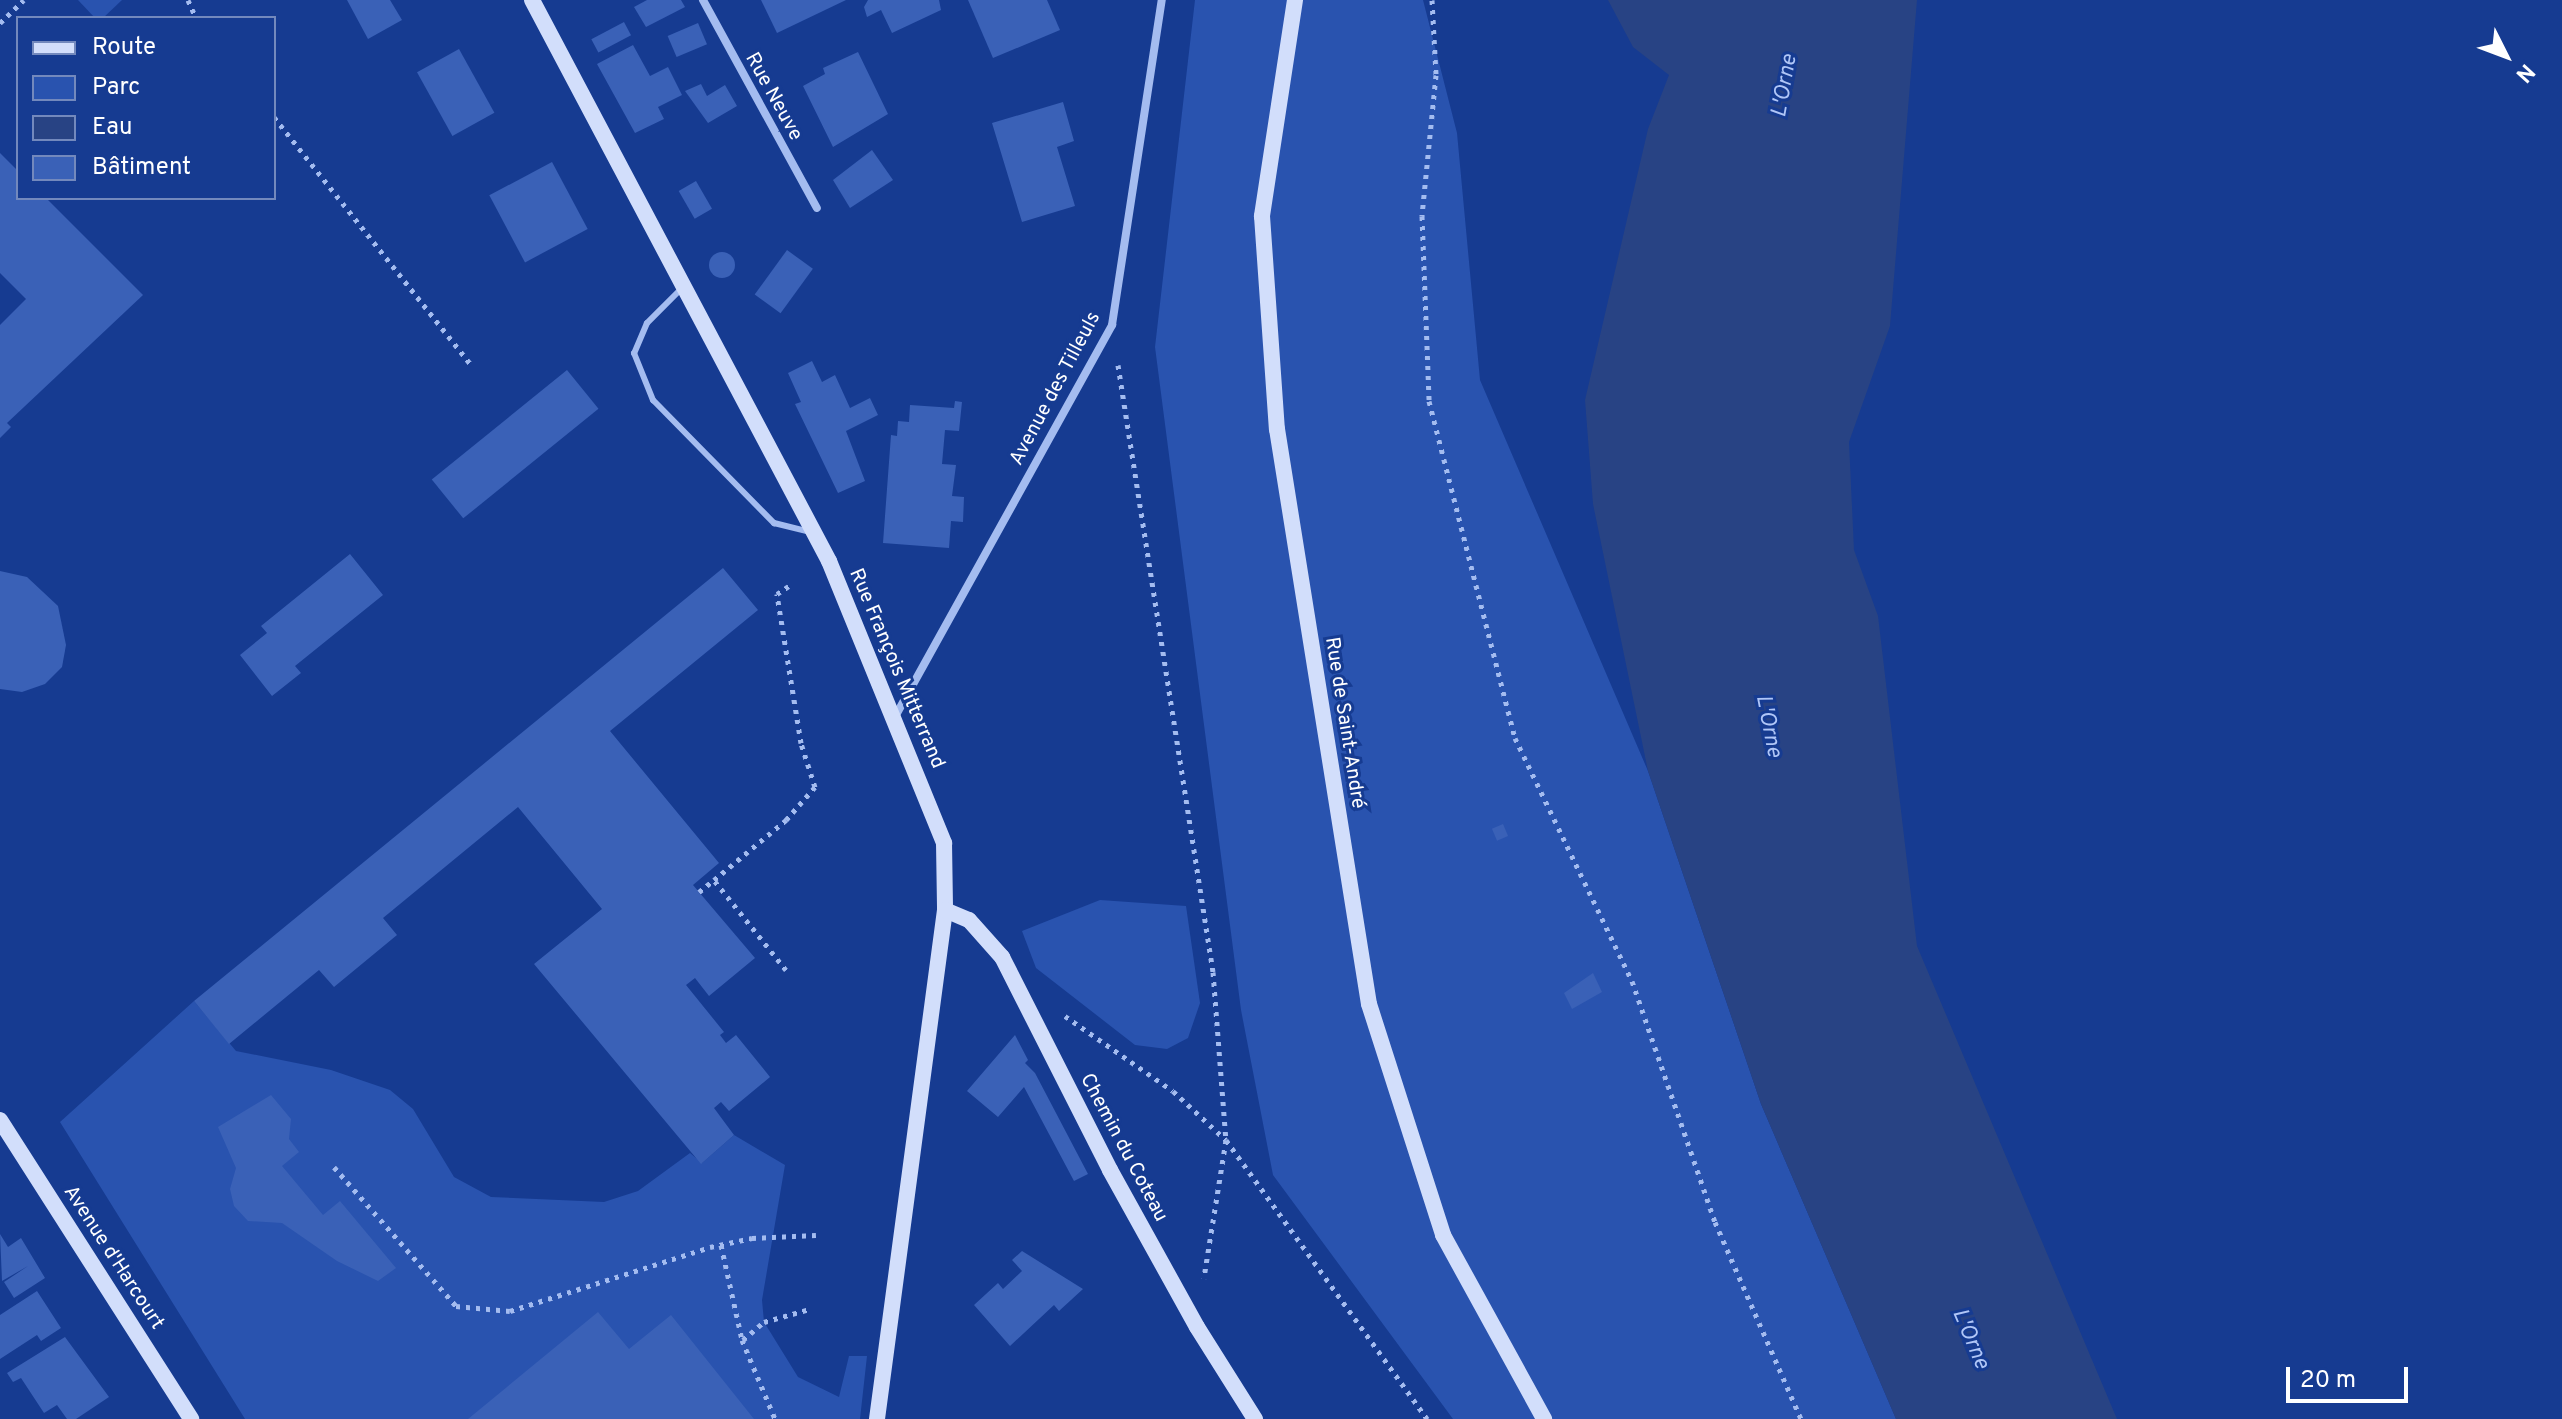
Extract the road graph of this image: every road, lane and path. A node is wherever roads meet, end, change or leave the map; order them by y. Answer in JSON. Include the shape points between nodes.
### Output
{"nodes":[{"id":1,"x":24,"y":0,"type":"edge"},
{"id":2,"x":532,"y":0,"type":"edge"},
{"id":3,"x":703,"y":0,"type":"edge"},
{"id":4,"x":1162,"y":0,"type":"edge"},
{"id":5,"x":1295,"y":0,"type":"edge"},
{"id":6,"x":1432,"y":0,"type":"edge"},
{"id":7,"x":0,"y":23,"type":"edge"},
{"id":8,"x":276,"y":120,"type":"edge"},
{"id":9,"x":817,"y":208,"type":"dead end"},
{"id":10,"x":683,"y":287,"type":"junction"},
{"id":11,"x":1112,"y":325,"type":"junction"},
{"id":12,"x":472,"y":366,"type":"dead end"},
{"id":13,"x":814,"y":533,"type":"junction"},
{"id":14,"x":789,"y":586,"type":"dead end"},
{"id":15,"x":896,"y":715,"type":"junction"},
{"id":16,"x":714,"y":880,"type":"junction"},
{"id":17,"x":699,"y":892,"type":"dead end"},
{"id":18,"x":945,"y":910,"type":"junction"},
{"id":19,"x":786,"y":970,"type":"dead end"},
{"id":20,"x":1014,"y":981,"type":"junction"},
{"id":21,"x":0,"y":1120,"type":"edge"},
{"id":22,"x":1226,"y":1140,"type":"junction"},
{"id":23,"x":334,"y":1167,"type":"dead end"},
{"id":24,"x":816,"y":1235,"type":"dead end"},
{"id":25,"x":721,"y":1245,"type":"junction"},
{"id":26,"x":810,"y":1309,"type":"dead end"},
{"id":27,"x":1197,"y":1327,"type":"junction"},
{"id":28,"x":742,"y":1340,"type":"junction"},
{"id":29,"x":191,"y":1419,"type":"edge"},
{"id":30,"x":775,"y":1419,"type":"edge"},
{"id":31,"x":877,"y":1419,"type":"edge"},
{"id":32,"x":1255,"y":1419,"type":"edge"},
{"id":33,"x":1427,"y":1419,"type":"edge"},
{"id":34,"x":1544,"y":1419,"type":"edge"},
{"id":35,"x":1801,"y":1419,"type":"edge"}],
"edges":[{"from":1,"to":7,"type":"path"},
{"from":2,"to":10,"type":"street","name":"Rue François Mitterrand"},
{"from":3,"to":9,"type":"street","name":"Rue Neuve"},
{"from":4,"to":11,"type":"street","name":"Avenue des Tilleuls"},
{"from":5,"to":34,"type":"street","name":"Rue de Saint-André","via":[[1262,216],[1277,429],[1369,1004],[1443,1235]]},
{"from":6,"to":35,"type":"path","via":[[1436,75],[1422,216],[1429,401],[1511,723],[1632,981],[1715,1222]]},
{"from":8,"to":12,"type":"path"},
{"from":10,"to":13,"type":"street","name":"Rue François Mitterrand"},
{"from":10,"to":13,"type":"lane","via":[[647,323],[634,353],[653,400],[774,523]]},
{"from":11,"to":15,"type":"street","name":"Avenue des Tilleuls"},
{"from":11,"to":22,"type":"path","via":[[1213,972]]},
{"from":13,"to":15,"type":"street","name":"Rue François Mitterrand"},
{"from":14,"to":16,"type":"path","via":[[777,594],[801,743],[815,787],[786,820]]},
{"from":15,"to":18,"type":"street","name":"Rue François Mitterrand","via":[[944,843]]},
{"from":16,"to":17,"type":"path"},
{"from":16,"to":19,"type":"path"},
{"from":18,"to":20,"type":"street","name":"Chemin du Coteau","via":[[969,920],[1002,957]]},
{"from":18,"to":31,"type":"street","name":"Rue François Mitterrand"},
{"from":20,"to":22,"type":"path","via":[[1173,1091]]},
{"from":20,"to":27,"type":"street","name":"Chemin du Coteau"},
{"from":21,"to":29,"type":"street","name":"Avenue d'Harcourt"},
{"from":22,"to":27,"type":"path"},
{"from":22,"to":33,"type":"path"},
{"from":23,"to":25,"type":"path","via":[[456,1306],[510,1311]]},
{"from":24,"to":25,"type":"path"},
{"from":25,"to":28,"type":"path"},
{"from":26,"to":28,"type":"path","via":[[764,1322]]},
{"from":27,"to":32,"type":"street","name":"Chemin du Coteau"},
{"from":28,"to":30,"type":"path"}]}
